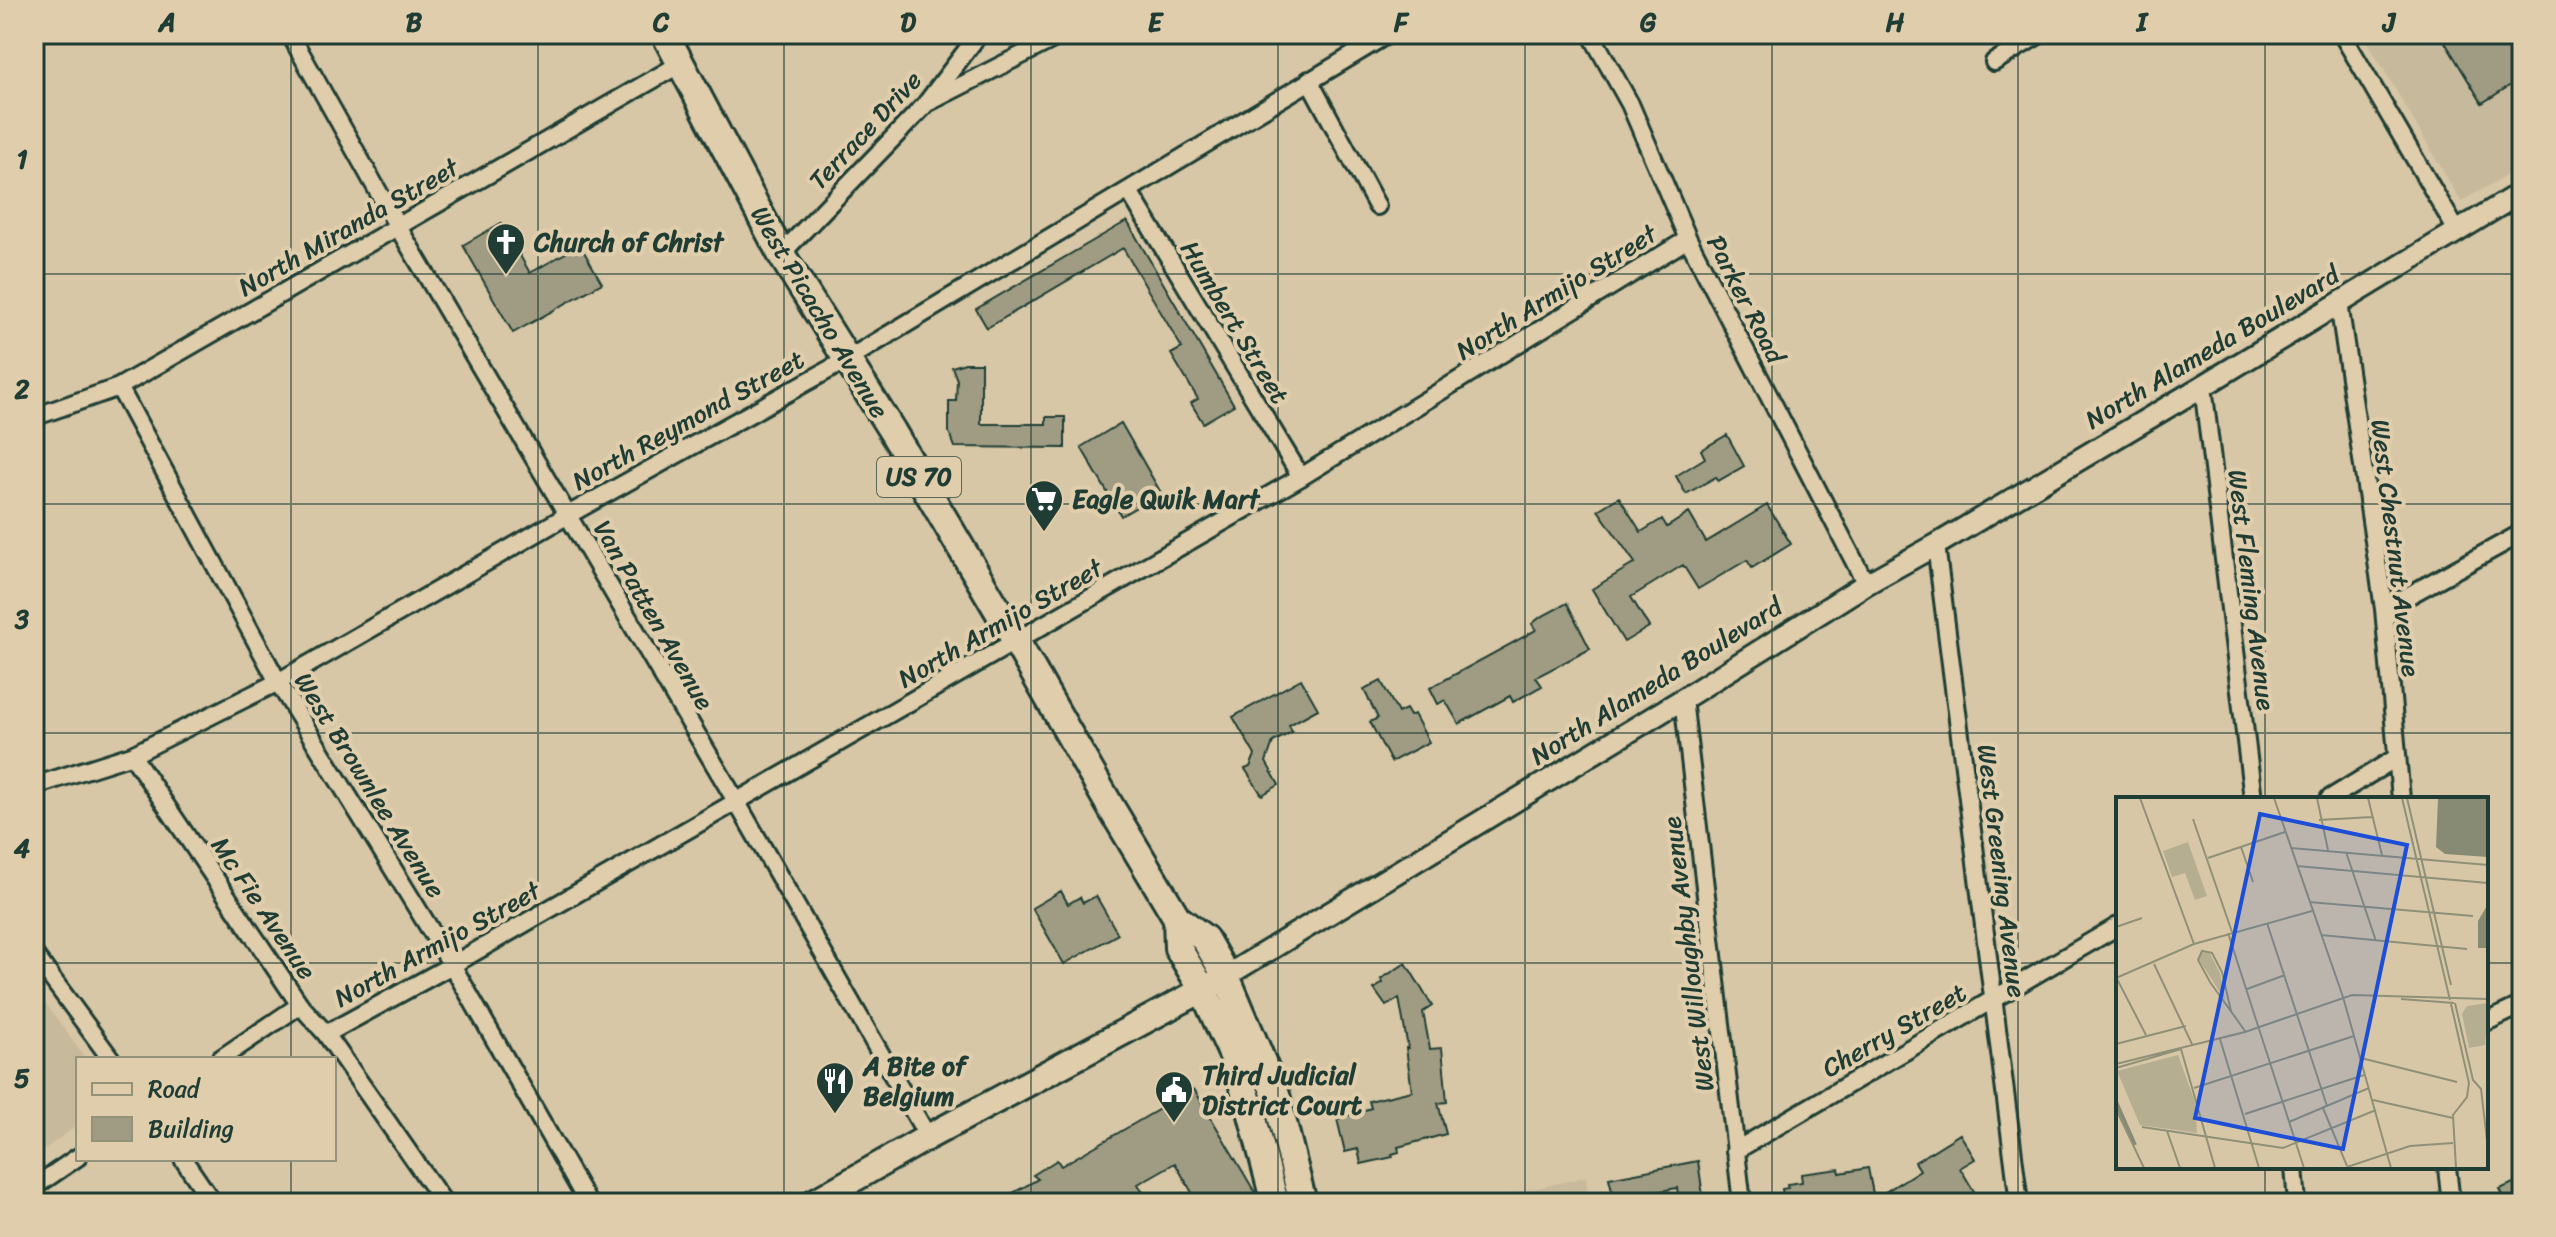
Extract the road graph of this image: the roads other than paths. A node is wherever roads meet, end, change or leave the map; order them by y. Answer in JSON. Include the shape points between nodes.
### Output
{"nodes":[{"id":1,"x":290,"y":34,"type":"edge"},
{"id":2,"x":665,"y":34,"type":"edge"},
{"id":3,"x":979,"y":34,"type":"edge"},
{"id":4,"x":1063,"y":34,"type":"edge"},
{"id":5,"x":1388,"y":34,"type":"edge"},
{"id":6,"x":1591,"y":34,"type":"edge"},
{"id":7,"x":2040,"y":34,"type":"edge"},
{"id":8,"x":2342,"y":34,"type":"edge"},
{"id":9,"x":1994,"y":62,"type":"dead end"},
{"id":10,"x":680,"y":64,"type":"junction"},
{"id":11,"x":1309,"y":80,"type":"junction"},
{"id":12,"x":925,"y":105,"type":"junction"},
{"id":13,"x":1129,"y":191,"type":"junction"},
{"id":14,"x":2522,"y":192,"type":"edge"},
{"id":15,"x":1377,"y":206,"type":"dead end"},
{"id":16,"x":398,"y":227,"type":"junction"},
{"id":17,"x":2457,"y":231,"type":"junction"},
{"id":18,"x":1688,"y":239,"type":"junction"},
{"id":19,"x":781,"y":254,"type":"junction"},
{"id":20,"x":2339,"y":303,"type":"junction"},
{"id":21,"x":848,"y":359,"type":"junction"},
{"id":22,"x":2203,"y":386,"type":"junction"},
{"id":23,"x":119,"y":387,"type":"junction"},
{"id":24,"x":34,"y":417,"type":"edge"},
{"id":25,"x":1301,"y":477,"type":"junction"},
{"id":26,"x":568,"y":515,"type":"junction"},
{"id":27,"x":2522,"y":533,"type":"edge"},
{"id":28,"x":1936,"y":545,"type":"junction"},
{"id":29,"x":1866,"y":584,"type":"junction"},
{"id":30,"x":2384,"y":609,"type":"junction"},
{"id":31,"x":1016,"y":641,"type":"junction"},
{"id":32,"x":278,"y":682,"type":"junction"},
{"id":33,"x":1683,"y":699,"type":"junction"},
{"id":34,"x":132,"y":755,"type":"junction"},
{"id":35,"x":2396,"y":758,"type":"junction"},
{"id":36,"x":34,"y":786,"type":"edge"},
{"id":37,"x":2253,"y":797,"type":"edge"},
{"id":38,"x":2332,"y":797,"type":"edge"},
{"id":39,"x":2401,"y":797,"type":"edge"},
{"id":40,"x":736,"y":801,"type":"junction"},
{"id":41,"x":1177,"y":918,"type":"junction"},
{"id":42,"x":2116,"y":927,"type":"edge"},
{"id":43,"x":34,"y":954,"type":"edge"},
{"id":44,"x":452,"y":965,"type":"junction"},
{"id":45,"x":1226,"y":976,"type":"junction"},
{"id":46,"x":1204,"y":992,"type":"junction"},
{"id":47,"x":1995,"y":1000,"type":"junction"},
{"id":48,"x":300,"y":1005,"type":"junction"},
{"id":49,"x":2522,"y":1005,"type":"edge"},
{"id":50,"x":2488,"y":1021,"type":"edge"},
{"id":51,"x":326,"y":1034,"type":"junction"},
{"id":52,"x":110,"y":1057,"type":"edge"},
{"id":53,"x":223,"y":1057,"type":"edge"},
{"id":54,"x":928,"y":1137,"type":"junction"},
{"id":55,"x":1735,"y":1151,"type":"junction"},
{"id":56,"x":76,"y":1158,"type":"edge"},
{"id":57,"x":184,"y":1161,"type":"edge"},
{"id":58,"x":2294,"y":1169,"type":"edge"},
{"id":59,"x":2447,"y":1169,"type":"edge"},
{"id":60,"x":34,"y":1187,"type":"edge"},
{"id":61,"x":213,"y":1203,"type":"edge"},
{"id":62,"x":444,"y":1203,"type":"edge"},
{"id":63,"x":588,"y":1203,"type":"edge"},
{"id":64,"x":812,"y":1203,"type":"edge"},
{"id":65,"x":1275,"y":1203,"type":"edge"},
{"id":66,"x":1303,"y":1203,"type":"edge"},
{"id":67,"x":1742,"y":1203,"type":"edge"},
{"id":68,"x":2019,"y":1203,"type":"edge"},
{"id":69,"x":2297,"y":1203,"type":"edge"},
{"id":70,"x":2451,"y":1203,"type":"edge"}],
"edges":[{"from":1,"to":16,"type":"street","name":"Van Patten Avenue"},
{"from":2,"to":10,"type":"main road","name":"West Picacho Avenue","number":"US 70"},
{"from":3,"to":12,"type":"street","name":"Terrace Drive"},
{"from":4,"to":12,"type":"street"},
{"from":5,"to":11,"type":"street","name":"North Reymond Street"},
{"from":6,"to":18,"type":"street","name":"Parker Road","via":[[1630,104]]},
{"from":7,"to":9,"type":"street"},
{"from":8,"to":17,"type":"street"},
{"from":10,"to":16,"type":"street","name":"North Miranda Street"},
{"from":10,"to":19,"type":"main road","name":"West Picacho Avenue","number":"US 70"},
{"from":11,"to":13,"type":"street","name":"North Reymond Street"},
{"from":11,"to":15,"type":"street"},
{"from":12,"to":19,"type":"street","name":"Terrace Drive"},
{"from":13,"to":21,"type":"street","name":"North Reymond Street"},
{"from":13,"to":25,"type":"street","name":"Humbert Street"},
{"from":14,"to":17,"type":"street","name":"North Alameda Boulevard"},
{"from":16,"to":23,"type":"street","name":"North Miranda Street"},
{"from":16,"to":26,"type":"street","name":"Van Patten Avenue"},
{"from":17,"to":20,"type":"street","name":"North Alameda Boulevard"},
{"from":18,"to":25,"type":"street","name":"North Armijo Street"},
{"from":18,"to":29,"type":"street","name":"Parker Road"},
{"from":19,"to":21,"type":"main road","name":"West Picacho Avenue","number":"US 70"},
{"from":20,"to":22,"type":"street","name":"North Alameda Boulevard"},
{"from":20,"to":30,"type":"street","name":"West Chestnut Avenue"},
{"from":21,"to":26,"type":"street","name":"North Reymond Street"},
{"from":21,"to":31,"type":"main road","name":"West Picacho Avenue","number":"US 70"},
{"from":22,"to":28,"type":"street","name":"North Alameda Boulevard"},
{"from":22,"to":37,"type":"street","name":"West Fleming Avenue"},
{"from":23,"to":24,"type":"street","name":"North Miranda Street"},
{"from":23,"to":32,"type":"street","name":"West Brownlee Avenue"},
{"from":25,"to":31,"type":"street","name":"North Armijo Street"},
{"from":26,"to":32,"type":"street","name":"North Reymond Street"},
{"from":26,"to":40,"type":"street","name":"Van Patten Avenue"},
{"from":27,"to":30,"type":"street"},
{"from":28,"to":29,"type":"street","name":"North Alameda Boulevard"},
{"from":28,"to":47,"type":"street","name":"West Greening Avenue"},
{"from":29,"to":33,"type":"street","name":"North Alameda Boulevard"},
{"from":30,"to":35,"type":"street","name":"West Chestnut Avenue"},
{"from":31,"to":40,"type":"street","name":"North Armijo Street"},
{"from":31,"to":41,"type":"main road","name":"West Picacho Avenue","number":"US 70"},
{"from":32,"to":34,"type":"street","name":"North Reymond Street"},
{"from":32,"to":44,"type":"street","name":"West Brownlee Avenue"},
{"from":33,"to":45,"type":"street","name":"North Alameda Boulevard"},
{"from":33,"to":55,"type":"street","name":"West Willoughby Avenue"},
{"from":34,"to":36,"type":"street","name":"North Reymond Street"},
{"from":34,"to":48,"type":"street","name":"Mc Fie Avenue"},
{"from":35,"to":38,"type":"street"},
{"from":35,"to":39,"type":"street","name":"West Chestnut Avenue"},
{"from":40,"to":44,"type":"street","name":"North Armijo Street"},
{"from":40,"to":54,"type":"street","name":"Van Patten Avenue"},
{"from":41,"to":45,"type":"main road","name":"West Picacho Avenue","number":"US 70","via":[[1205,939]]},
{"from":41,"to":46,"type":"main road","name":"West Picacho Avenue","number":"US 70","via":[[1178,948]]},
{"from":42,"to":47,"type":"street","name":"Cherry Street"},
{"from":43,"to":52,"type":"street"},
{"from":44,"to":51,"type":"street","name":"North Armijo Street"},
{"from":44,"to":63,"type":"street","name":"West Brownlee Avenue"},
{"from":45,"to":46,"type":"main road","name":"North Alameda Boulevard"},
{"from":45,"to":66,"type":"main road","name":"West Picacho Avenue","number":"US 70","via":[[1276,1095]]},
{"from":46,"to":54,"type":"main road","name":"North Alameda Boulevard"},
{"from":46,"to":65,"type":"main road","name":"West Picacho Avenue","number":"US 70","via":[[1233,1056]]},
{"from":47,"to":55,"type":"street","name":"Cherry Street"},
{"from":47,"to":68,"type":"street","name":"West Greening Avenue"},
{"from":48,"to":51,"type":"street","name":"Mc Fie Avenue"},
{"from":48,"to":53,"type":"street","name":"North Armijo Street"},
{"from":49,"to":50,"type":"street"},
{"from":51,"to":62,"type":"street","name":"Mc Fie Avenue"},
{"from":54,"to":64,"type":"main road","name":"North Alameda Boulevard"},
{"from":55,"to":67,"type":"street","name":"West Willoughby Avenue"},
{"from":56,"to":60,"type":"street"},
{"from":57,"to":61,"type":"street"},
{"from":58,"to":69,"type":"street"},
{"from":59,"to":70,"type":"street"}]}
